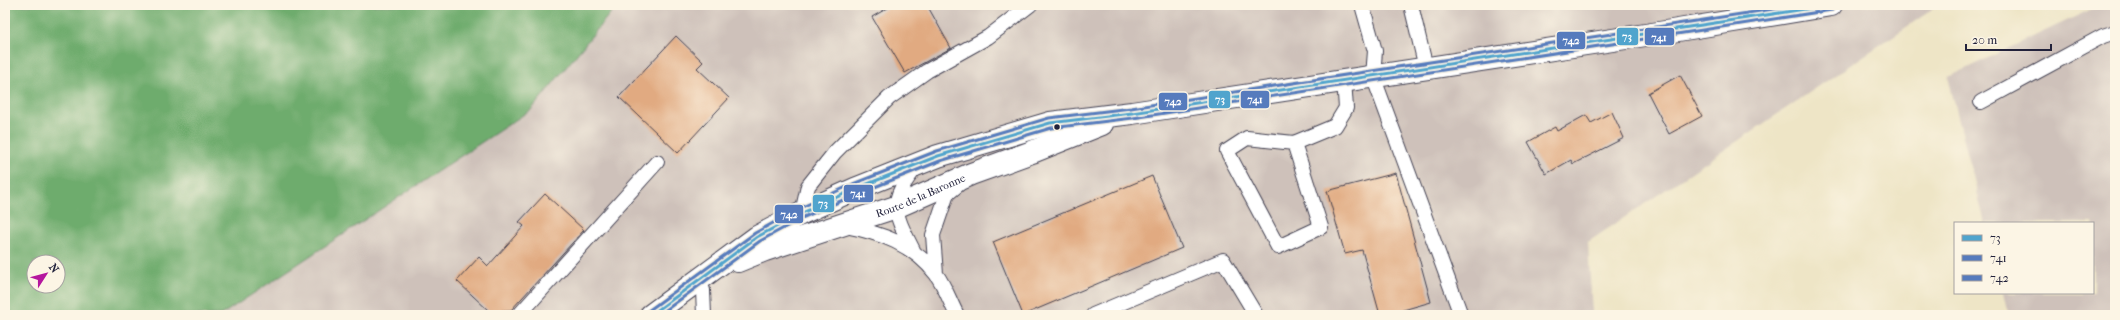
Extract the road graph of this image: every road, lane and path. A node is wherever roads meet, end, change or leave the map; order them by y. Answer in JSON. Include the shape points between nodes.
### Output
{"nodes":[{"id":1,"x":1030,"y":5,"type":"edge"},
{"id":2,"x":1362,"y":5,"type":"edge"},
{"id":3,"x":1411,"y":5,"type":"edge"},
{"id":4,"x":1831,"y":5,"type":"edge"},
{"id":5,"x":2115,"y":32,"type":"edge"},
{"id":6,"x":1426,"y":68,"type":"junction"},
{"id":7,"x":1373,"y":76,"type":"junction"},
{"id":8,"x":1344,"y":80,"type":"junction"},
{"id":9,"x":1981,"y":102,"type":"dead end"},
{"id":10,"x":1132,"y":113,"type":"junction"},
{"id":11,"x":1294,"y":143,"type":"junction"},
{"id":12,"x":657,"y":162,"type":"dead end"},
{"id":13,"x":920,"y":162,"type":"junction"},
{"id":14,"x":971,"y":174,"type":"junction"},
{"id":15,"x":896,"y":207,"type":"junction"},
{"id":16,"x":802,"y":213,"type":"junction"},
{"id":17,"x":843,"y":226,"type":"junction"},
{"id":18,"x":913,"y":250,"type":"junction"},
{"id":19,"x":936,"y":274,"type":"junction"},
{"id":20,"x":701,"y":278,"type":"junction"},
{"id":21,"x":519,"y":315,"type":"edge"},
{"id":22,"x":651,"y":315,"type":"edge"},
{"id":23,"x":704,"y":315,"type":"edge"},
{"id":24,"x":957,"y":315,"type":"edge"},
{"id":25,"x":1093,"y":315,"type":"edge"},
{"id":26,"x":1256,"y":315,"type":"edge"},
{"id":27,"x":1460,"y":315,"type":"edge"}],
"edges":[{"from":1,"to":16,"type":"lane","via":[[988,37],[928,71],[889,98],[835,152],[808,186]]},
{"from":2,"to":7,"type":"lane","via":[[1375,51]]},
{"from":3,"to":6,"type":"lane"},
{"from":4,"to":6,"type":"main road","name":"Route de la Baronne"},
{"from":5,"to":9,"type":"lane","via":[[2103,36]]},
{"from":6,"to":7,"type":"main road","name":"Route de la Baronne"},
{"from":7,"to":8,"type":"main road","name":"Route de la Baronne"},
{"from":7,"to":27,"type":"lane"},
{"from":8,"to":10,"type":"main road","name":"Route de la Baronne"},
{"from":8,"to":11,"type":"lane","via":[[1346,108],[1335,126]]},
{"from":10,"to":13,"type":"main road","name":"Route de la Baronne","via":[[1050,123]]},
{"from":10,"to":14,"type":"main road","name":"Route de la Baronne"},
{"from":11,"to":11,"type":"lane","via":[[1321,227],[1278,247],[1227,151],[1247,138]]},
{"from":12,"to":21,"type":"lane"},
{"from":13,"to":15,"type":"lane","via":[[906,180],[897,198]]},
{"from":13,"to":16,"type":"main road","name":"Route de la Baronne"},
{"from":14,"to":15,"type":"main road","name":"Route de la Baronne"},
{"from":14,"to":19,"type":"lane","via":[[947,194],[934,235]]},
{"from":15,"to":17,"type":"main road","name":"Route de la Baronne"},
{"from":15,"to":18,"type":"lane","via":[[899,223]]},
{"from":16,"to":20,"type":"main road","name":"Route de la Baronne","via":[[757,237]]},
{"from":17,"to":18,"type":"lane","via":[[888,237]]},
{"from":17,"to":20,"type":"main road","name":"Route de la Baronne","via":[[765,250]]},
{"from":18,"to":19,"type":"lane"},
{"from":19,"to":24,"type":"lane"},
{"from":20,"to":22,"type":"main road","name":"Route de la Baronne"},
{"from":20,"to":23,"type":"lane"},
{"from":25,"to":26,"type":"lane","via":[[1223,260]]}]}
